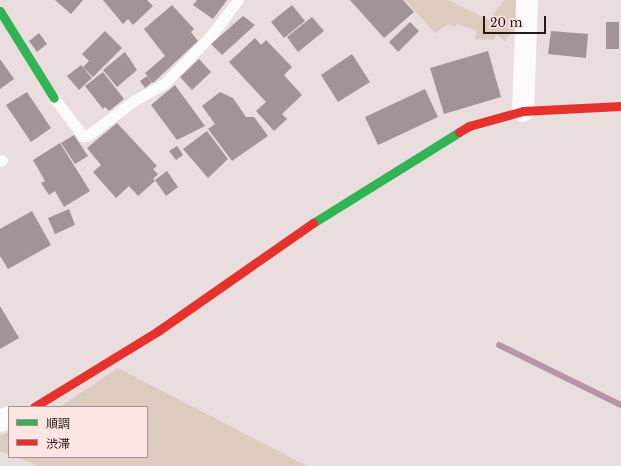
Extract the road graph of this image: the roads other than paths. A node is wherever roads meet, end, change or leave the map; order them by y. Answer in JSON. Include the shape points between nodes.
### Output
{"nodes":[{"id":1,"x":238,"y":0,"type":"edge"},
{"id":2,"x":527,"y":0,"type":"edge"},
{"id":3,"x":0,"y":11,"type":"edge"},
{"id":4,"x":54,"y":98,"type":"joint"},
{"id":5,"x":621,"y":106,"type":"edge"},
{"id":6,"x":523,"y":111,"type":"junction"},
{"id":7,"x":36,"y":406,"type":"edge"}],
"edges":[{"from":1,"to":4,"type":"lane","via":[[213,33],[164,84],[135,100],[87,136],[83,136]]},
{"from":2,"to":6,"type":"street"},
{"from":3,"to":4,"type":"street"},
{"from":5,"to":6,"type":"street"},
{"from":6,"to":7,"type":"street","via":[[469,126],[404,164],[274,247],[158,331]]}]}
